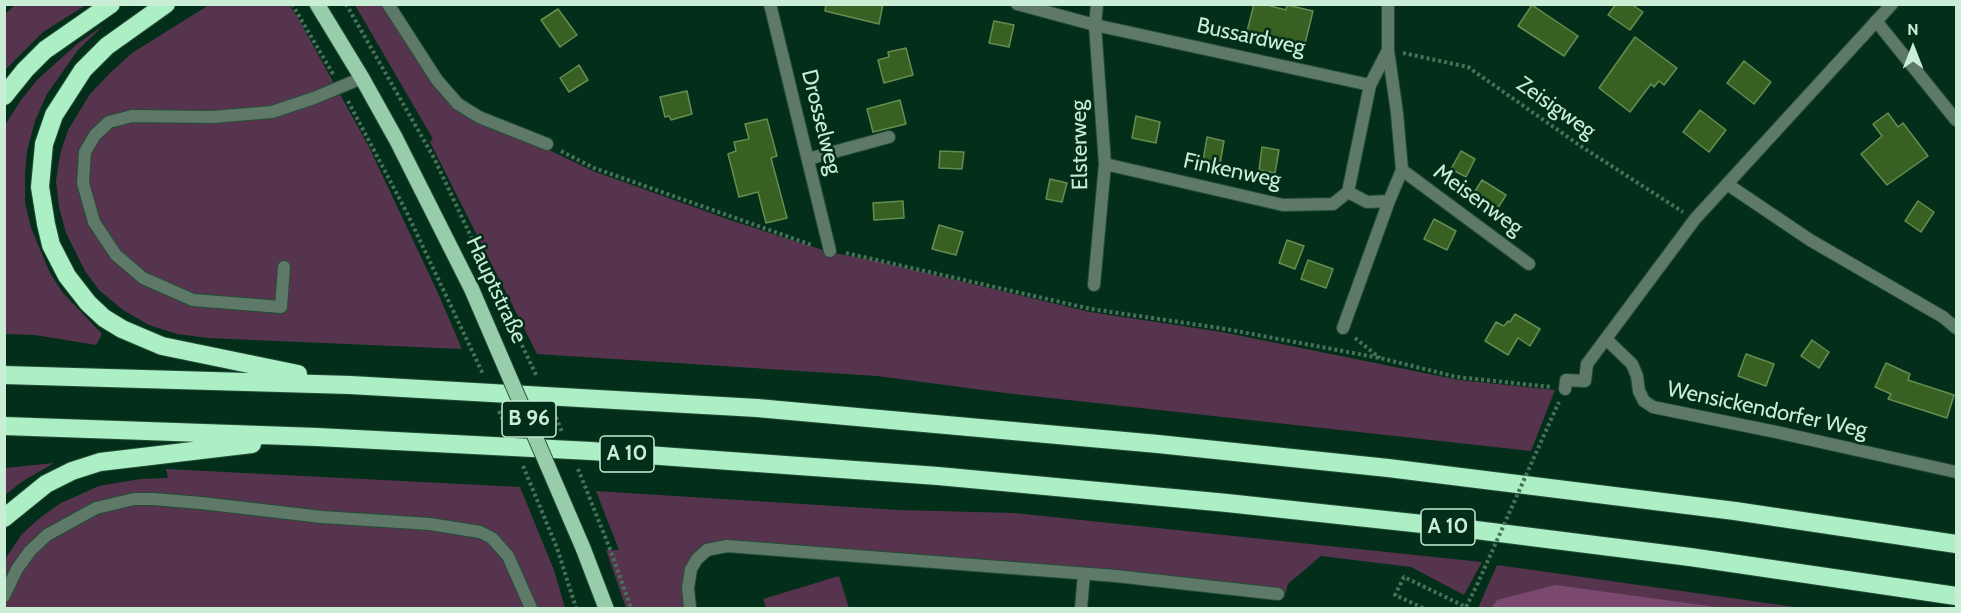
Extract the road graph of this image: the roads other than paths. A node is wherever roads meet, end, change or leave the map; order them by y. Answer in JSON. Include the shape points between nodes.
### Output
{"nodes":[{"id":1,"x":111,"y":4,"type":"edge"},
{"id":2,"x":166,"y":4,"type":"edge"},
{"id":3,"x":317,"y":4,"type":"edge"},
{"id":4,"x":388,"y":4,"type":"edge"},
{"id":5,"x":770,"y":4,"type":"edge"},
{"id":6,"x":1017,"y":4,"type":"edge"},
{"id":7,"x":1097,"y":4,"type":"edge"},
{"id":8,"x":1388,"y":4,"type":"edge"},
{"id":9,"x":1892,"y":4,"type":"edge"},
{"id":10,"x":1876,"y":21,"type":"junction"},
{"id":11,"x":1095,"y":25,"type":"junction"},
{"id":12,"x":1388,"y":50,"type":"junction"},
{"id":13,"x":362,"y":78,"type":"junction"},
{"id":14,"x":1370,"y":85,"type":"junction"},
{"id":15,"x":4,"y":96,"type":"edge"},
{"id":16,"x":1956,"y":120,"type":"edge"},
{"id":17,"x":889,"y":137,"type":"dead end"},
{"id":18,"x":547,"y":144,"type":"road end"},
{"id":19,"x":808,"y":159,"type":"junction"},
{"id":20,"x":1105,"y":164,"type":"junction"},
{"id":21,"x":1402,"y":170,"type":"junction"},
{"id":22,"x":1727,"y":184,"type":"junction"},
{"id":23,"x":1348,"y":192,"type":"junction"},
{"id":24,"x":1389,"y":201,"type":"junction"},
{"id":25,"x":830,"y":251,"type":"road end"},
{"id":26,"x":1529,"y":264,"type":"dead end"},
{"id":27,"x":284,"y":267,"type":"dead end"},
{"id":28,"x":1094,"y":285,"type":"dead end"},
{"id":29,"x":1343,"y":328,"type":"road end"},
{"id":30,"x":1956,"y":328,"type":"edge"},
{"id":31,"x":1606,"y":339,"type":"junction"},
{"id":32,"x":4,"y":375,"type":"edge"},
{"id":33,"x":350,"y":385,"type":"junction"},
{"id":34,"x":1565,"y":388,"type":"road end"},
{"id":35,"x":4,"y":426,"type":"edge"},
{"id":36,"x":317,"y":437,"type":"junction"},
{"id":37,"x":1956,"y":472,"type":"edge"},
{"id":38,"x":4,"y":518,"type":"edge"},
{"id":39,"x":1956,"y":544,"type":"edge"},
{"id":40,"x":1084,"y":574,"type":"junction"},
{"id":41,"x":1278,"y":594,"type":"dead end"},
{"id":42,"x":4,"y":596,"type":"edge"},
{"id":43,"x":1956,"y":596,"type":"edge"},
{"id":44,"x":531,"y":609,"type":"edge"},
{"id":45,"x":606,"y":609,"type":"edge"},
{"id":46,"x":690,"y":609,"type":"edge"},
{"id":47,"x":1081,"y":609,"type":"edge"}],
"edges":[{"from":1,"to":15,"type":"highway","via":[[45,50]]},
{"from":2,"to":33,"type":"highway","via":[[107,46],[83,70],[54,115],[44,144],[40,187],[46,224],[59,262],[76,289],[96,310],[141,339]]},
{"from":3,"to":13,"type":"main road","name":"Hauptstraße","number":"B 96"},
{"from":4,"to":18,"type":"street","via":[[437,81],[458,104],[479,117]]},
{"from":5,"to":19,"type":"street","name":"Drosselweg"},
{"from":6,"to":11,"type":"street","name":"Bussardweg"},
{"from":7,"to":11,"type":"street","name":"Elsterweg"},
{"from":8,"to":12,"type":"street"},
{"from":9,"to":10,"type":"street"},
{"from":10,"to":16,"type":"street"},
{"from":10,"to":22,"type":"street"},
{"from":11,"to":14,"type":"street","name":"Bussardweg"},
{"from":11,"to":20,"type":"street","name":"Elsterweg"},
{"from":12,"to":14,"type":"street"},
{"from":12,"to":21,"type":"street"},
{"from":13,"to":27,"type":"street","via":[[272,112],[212,117],[132,116],[109,122],[85,152],[83,183],[94,222],[116,255],[143,278],[193,300],[280,307]]},
{"from":13,"to":45,"type":"main road","name":"Hauptstraße","number":"B 96","bridge":true,"via":[[423,189],[472,290]]},
{"from":14,"to":23,"type":"street"},
{"from":17,"to":19,"type":"street"},
{"from":19,"to":25,"type":"street","name":"Drosselweg"},
{"from":20,"to":23,"type":"street","name":"Finkenweg","via":[[1283,205],[1333,204]]},
{"from":20,"to":28,"type":"street","name":"Elsterweg"},
{"from":21,"to":24,"type":"street"},
{"from":21,"to":26,"type":"street","name":"Meisenweg"},
{"from":22,"to":30,"type":"street","via":[[1810,240]]},
{"from":22,"to":31,"type":"street","via":[[1695,219]]},
{"from":23,"to":24,"type":"street","via":[[1367,202]]},
{"from":24,"to":29,"type":"street"},
{"from":31,"to":34,"type":"street","via":[[1587,364],[1584,381],[1566,380]]},
{"from":31,"to":37,"type":"street","name":"Wensickendorfer Weg","via":[[1632,364],[1639,391],[1653,407]]},
{"from":32,"to":33,"type":"highway","number":"A 10"},
{"from":33,"to":39,"type":"highway","number":"A 10","via":[[757,408],[1158,444],[1560,488]]},
{"from":35,"to":36,"type":"highway","number":"A 10"},
{"from":36,"to":38,"type":"highway","via":[[100,462],[46,483]]},
{"from":36,"to":43,"type":"highway","number":"A 10","via":[[938,476],[1204,500],[1448,526]]},
{"from":40,"to":41,"type":"street"},
{"from":40,"to":46,"type":"street","via":[[716,547],[707,550],[691,569]]},
{"from":40,"to":47,"type":"street"},
{"from":42,"to":44,"type":"street","via":[[17,569],[48,535],[96,508],[153,499],[480,532],[492,538],[508,556]]}]}
